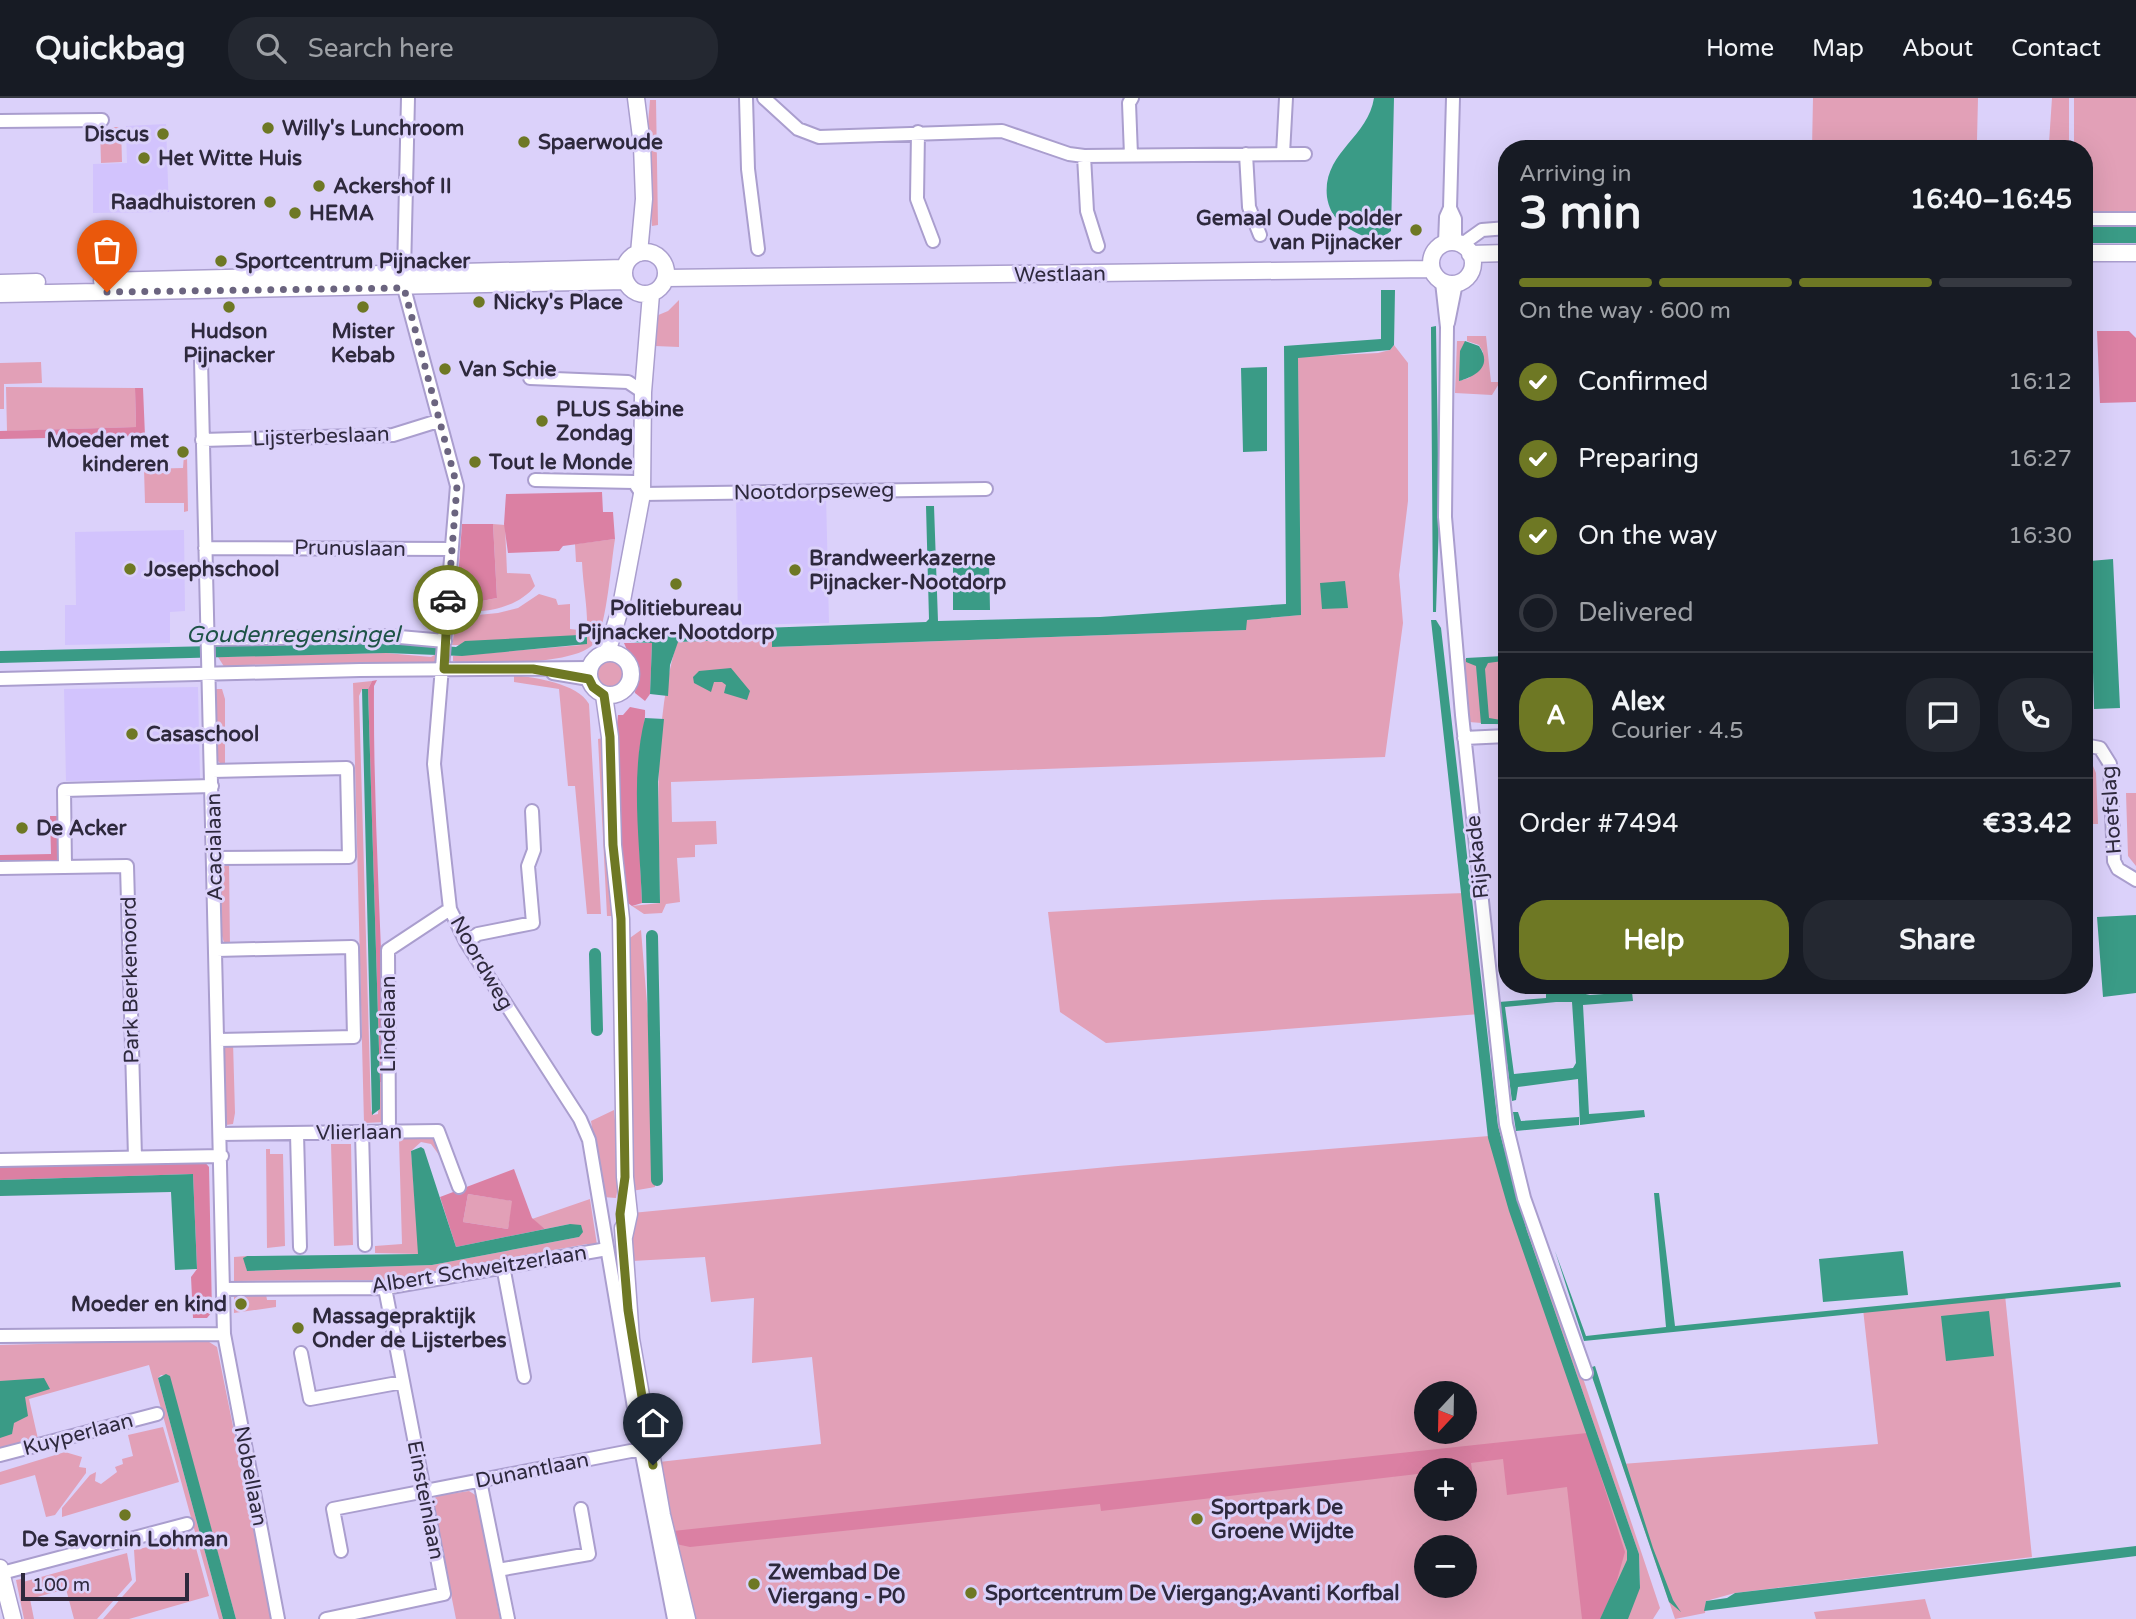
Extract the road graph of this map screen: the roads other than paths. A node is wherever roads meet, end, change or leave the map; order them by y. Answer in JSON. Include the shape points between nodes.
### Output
{"nodes":[{"id":1,"x":408,"y":98,"type":"edge"},
{"id":2,"x":636,"y":98,"type":"edge"},
{"id":3,"x":646,"y":98,"type":"edge"},
{"id":4,"x":746,"y":98,"type":"edge"},
{"id":5,"x":764,"y":98,"type":"edge"},
{"id":6,"x":1132,"y":98,"type":"edge"},
{"id":7,"x":1286,"y":98,"type":"edge"},
{"id":8,"x":1453,"y":98,"type":"edge"},
{"id":9,"x":102,"y":120,"type":"dead end"},
{"id":10,"x":0,"y":121,"type":"edge"},
{"id":11,"x":918,"y":132,"type":"junction"},
{"id":12,"x":642,"y":145,"type":"junction"},
{"id":13,"x":1246,"y":154,"type":"junction"},
{"id":14,"x":1283,"y":154,"type":"junction"},
{"id":15,"x":1305,"y":154,"type":"dead end"},
{"id":16,"x":1131,"y":155,"type":"junction"},
{"id":17,"x":1084,"y":156,"type":"junction"},
{"id":18,"x":2093,"y":219,"type":"edge"},
{"id":19,"x":2136,"y":219,"type":"edge"},
{"id":20,"x":1498,"y":229,"type":"edge"},
{"id":21,"x":1260,"y":235,"type":"dead end"},
{"id":22,"x":933,"y":241,"type":"dead end"},
{"id":23,"x":1098,"y":246,"type":"dead end"},
{"id":24,"x":758,"y":249,"type":"dead end"},
{"id":25,"x":1461,"y":250,"type":"junction"},
{"id":26,"x":1498,"y":252,"type":"edge"},
{"id":27,"x":645,"y":253,"type":"junction"},
{"id":28,"x":2093,"y":253,"type":"edge"},
{"id":29,"x":2136,"y":253,"type":"edge"},
{"id":30,"x":1498,"y":260,"type":"edge"},
{"id":31,"x":1432,"y":263,"type":"junction"},
{"id":32,"x":666,"y":273,"type":"junction"},
{"id":33,"x":624,"y":274,"type":"junction"},
{"id":34,"x":404,"y":280,"type":"junction"},
{"id":35,"x":0,"y":283,"type":"edge"},
{"id":36,"x":1449,"y":283,"type":"junction"},
{"id":37,"x":645,"y":294,"type":"junction"},
{"id":38,"x":0,"y":295,"type":"edge"},
{"id":39,"x":201,"y":360,"type":"dead end"},
{"id":40,"x":530,"y":378,"type":"dead end"},
{"id":41,"x":643,"y":392,"type":"junction"},
{"id":42,"x":438,"y":421,"type":"junction"},
{"id":43,"x":202,"y":440,"type":"junction"},
{"id":44,"x":535,"y":480,"type":"dead end"},
{"id":45,"x":638,"y":488,"type":"junction"},
{"id":46,"x":986,"y":489,"type":"dead end"},
{"id":47,"x":205,"y":548,"type":"junction"},
{"id":48,"x":452,"y":549,"type":"junction"},
{"id":49,"x":209,"y":642,"type":"junction"},
{"id":50,"x":445,"y":653,"type":"junction"},
{"id":51,"x":613,"y":654,"type":"junction"},
{"id":52,"x":589,"y":673,"type":"junction"},
{"id":53,"x":210,"y":674,"type":"junction"},
{"id":54,"x":0,"y":679,"type":"edge"},
{"id":55,"x":610,"y":695,"type":"junction"},
{"id":56,"x":1498,"y":736,"type":"edge"},
{"id":57,"x":1464,"y":738,"type":"junction"},
{"id":58,"x":2093,"y":747,"type":"edge"},
{"id":59,"x":212,"y":771,"type":"junction"},
{"id":60,"x":212,"y":786,"type":"junction"},
{"id":61,"x":531,"y":811,"type":"dead end"},
{"id":62,"x":214,"y":858,"type":"junction"},
{"id":63,"x":65,"y":866,"type":"junction"},
{"id":64,"x":0,"y":869,"type":"edge"},
{"id":65,"x":2136,"y":880,"type":"edge"},
{"id":66,"x":450,"y":909,"type":"junction"},
{"id":67,"x":466,"y":942,"type":"junction"},
{"id":68,"x":216,"y":950,"type":"junction"},
{"id":69,"x":218,"y":1040,"type":"junction"},
{"id":70,"x":389,"y":1131,"type":"junction"},
{"id":71,"x":362,"y":1132,"type":"junction"},
{"id":72,"x":297,"y":1133,"type":"junction"},
{"id":73,"x":221,"y":1134,"type":"junction"},
{"id":74,"x":135,"y":1157,"type":"junction"},
{"id":75,"x":222,"y":1157,"type":"junction"},
{"id":76,"x":0,"y":1160,"type":"edge"},
{"id":77,"x":459,"y":1187,"type":"dead end"},
{"id":78,"x":365,"y":1245,"type":"dead end"},
{"id":79,"x":300,"y":1247,"type":"dead end"},
{"id":80,"x":607,"y":1249,"type":"junction"},
{"id":81,"x":503,"y":1266,"type":"junction"},
{"id":82,"x":385,"y":1288,"type":"junction"},
{"id":83,"x":225,"y":1289,"type":"junction"},
{"id":84,"x":224,"y":1334,"type":"junction"},
{"id":85,"x":0,"y":1336,"type":"edge"},
{"id":86,"x":301,"y":1353,"type":"dead end"},
{"id":87,"x":1586,"y":1373,"type":"dead end"},
{"id":88,"x":524,"y":1377,"type":"dead end"},
{"id":89,"x":403,"y":1382,"type":"junction"},
{"id":90,"x":157,"y":1414,"type":"dead end"},
{"id":91,"x":641,"y":1449,"type":"junction"},
{"id":92,"x":0,"y":1455,"type":"edge"},
{"id":93,"x":480,"y":1481,"type":"junction"},
{"id":94,"x":424,"y":1490,"type":"junction"},
{"id":95,"x":581,"y":1509,"type":"dead end"},
{"id":96,"x":662,"y":1515,"type":"junction"},
{"id":97,"x":187,"y":1524,"type":"dead end"},
{"id":98,"x":341,"y":1552,"type":"dead end"},
{"id":99,"x":498,"y":1570,"type":"junction"},
{"id":100,"x":1,"y":1571,"type":"edge"},
{"id":101,"x":4,"y":1596,"type":"edge"},
{"id":102,"x":13,"y":1619,"type":"edge"},
{"id":103,"x":278,"y":1619,"type":"edge"},
{"id":104,"x":326,"y":1619,"type":"edge"},
{"id":105,"x":508,"y":1619,"type":"edge"},
{"id":106,"x":677,"y":1619,"type":"edge"},
{"id":107,"x":687,"y":1619,"type":"edge"}],
"edges":[{"from":1,"to":34,"type":"street","name":"Noordweg"},
{"from":2,"to":12,"type":"main road"},
{"from":3,"to":12,"type":"main road"},
{"from":4,"to":24,"type":"street","via":[[748,169]]},
{"from":5,"to":11,"type":"street","via":[[798,129],[812,135]]},
{"from":6,"to":16,"type":"street"},
{"from":7,"to":14,"type":"street"},
{"from":8,"to":25,"type":"street","via":[[1450,208]]},
{"from":9,"to":10,"type":"street"},
{"from":11,"to":17,"type":"street","via":[[1002,131]]},
{"from":11,"to":22,"type":"street","via":[[917,199]]},
{"from":12,"to":27,"type":"main road"},
{"from":13,"to":14,"type":"street"},
{"from":13,"to":16,"type":"street"},
{"from":13,"to":21,"type":"street","via":[[1249,206]]},
{"from":14,"to":15,"type":"street"},
{"from":16,"to":17,"type":"street"},
{"from":17,"to":23,"type":"street","via":[[1087,211]]},
{"from":18,"to":19,"type":"street"},
{"from":20,"to":25,"type":"street","via":[[1482,230]]},
{"from":25,"to":26,"type":"main road"},
{"from":25,"to":30,"type":"main road"},
{"from":25,"to":31,"type":"main road"},
{"from":25,"to":36,"type":"main road","via":[[1466,278]]},
{"from":27,"to":32,"type":"main road","via":[[659,257]]},
{"from":27,"to":33,"type":"main road","via":[[629,258]]},
{"from":28,"to":29,"type":"main road"},
{"from":31,"to":32,"type":"main road","name":"Westlaan","via":[[1336,271]]},
{"from":31,"to":36,"type":"main road"},
{"from":32,"to":37,"type":"main road","via":[[661,288]]},
{"from":33,"to":34,"type":"main road"},
{"from":33,"to":37,"type":"main road"},
{"from":34,"to":35,"type":"main road"},
{"from":34,"to":38,"type":"main road"},
{"from":34,"to":42,"type":"street","name":"Noordweg"},
{"from":36,"to":57,"type":"street","name":"Rijskade","via":[[1445,517]]},
{"from":37,"to":41,"type":"main road"},
{"from":39,"to":43,"type":"street","name":"Acacialaan"},
{"from":40,"to":41,"type":"street","via":[[628,382]]},
{"from":41,"to":45,"type":"main road"},
{"from":42,"to":43,"type":"street","name":"Lijsterbeslaan","via":[[393,435]]},
{"from":42,"to":48,"type":"street","name":"Noordweg","via":[[457,486]]},
{"from":43,"to":47,"type":"street","name":"Acacialaan"},
{"from":44,"to":45,"type":"street","name":"Nootdorpseweg"},
{"from":45,"to":46,"type":"street","name":"Nootdorpseweg"},
{"from":45,"to":51,"type":"main road"},
{"from":47,"to":48,"type":"street","name":"Prunuslaan"},
{"from":47,"to":49,"type":"street","name":"Acacialaan"},
{"from":48,"to":50,"type":"street","name":"Noordweg"},
{"from":49,"to":50,"type":"street","via":[[388,636]]},
{"from":49,"to":53,"type":"street","name":"Acacialaan"},
{"from":50,"to":52,"type":"street","via":[[533,669]]},
{"from":50,"to":53,"type":"street"},
{"from":50,"to":66,"type":"street","name":"Noordweg","via":[[434,764]]},
{"from":51,"to":52,"type":"main road","via":[[595,659]]},
{"from":51,"to":55,"type":"main road","via":[[628,663],[631,677],[625,690]]},
{"from":52,"to":55,"type":"main road","via":[[593,687]]},
{"from":53,"to":54,"type":"street"},
{"from":53,"to":59,"type":"street","name":"Acacialaan"},
{"from":55,"to":96,"type":"main road","name":"Noordweg","via":[[613,845],[621,919],[625,1177],[620,1209],[631,1339]]},
{"from":56,"to":57,"type":"street"},
{"from":57,"to":87,"type":"street","name":"Rijskade","via":[[1513,1161]]},
{"from":58,"to":65,"type":"street","name":"Hoefslag","via":[[2100,748],[2110,764],[2114,861],[2126,876]]},
{"from":59,"to":60,"type":"street","name":"Acacialaan"},
{"from":59,"to":62,"type":"street","via":[[347,768],[349,857]]},
{"from":60,"to":62,"type":"street","name":"Acacialaan"},
{"from":60,"to":63,"type":"street","via":[[64,790]]},
{"from":61,"to":67,"type":"street","via":[[534,850],[528,866],[533,923],[478,934]]},
{"from":62,"to":68,"type":"street","name":"Acacialaan"},
{"from":63,"to":64,"type":"street","name":"Park Berkenoord"},
{"from":63,"to":74,"type":"street","name":"Park Berkenoord","via":[[127,866]]},
{"from":66,"to":67,"type":"street","name":"Noordweg"},
{"from":66,"to":70,"type":"street","name":"Lindelaan","via":[[388,950]]},
{"from":67,"to":80,"type":"street","name":"Noordweg","via":[[584,1129]]},
{"from":68,"to":69,"type":"street","name":"Acacialaan"},
{"from":68,"to":69,"type":"street","via":[[352,947],[354,1037]]},
{"from":69,"to":73,"type":"street","name":"Acacialaan"},
{"from":70,"to":71,"type":"street","name":"Vlierlaan"},
{"from":70,"to":77,"type":"street","name":"Vlierlaan","via":[[438,1131]]},
{"from":71,"to":72,"type":"street","name":"Vlierlaan"},
{"from":71,"to":78,"type":"street"},
{"from":72,"to":73,"type":"street","name":"Vlierlaan"},
{"from":72,"to":79,"type":"street"},
{"from":73,"to":75,"type":"street","name":"Acacialaan"},
{"from":74,"to":75,"type":"street"},
{"from":74,"to":76,"type":"street"},
{"from":75,"to":83,"type":"street","name":"Acacialaan"},
{"from":80,"to":81,"type":"street","name":"Albert Schweitzerlaan"},
{"from":80,"to":91,"type":"street","name":"Noordweg"},
{"from":81,"to":82,"type":"street","name":"Albert Schweitzerlaan"},
{"from":81,"to":88,"type":"street"},
{"from":82,"to":83,"type":"street","name":"Albert Schweitzerlaan"},
{"from":82,"to":89,"type":"street","name":"Einsteinlaan"},
{"from":83,"to":84,"type":"street","name":"Acacialaan"},
{"from":84,"to":85,"type":"street"},
{"from":84,"to":103,"type":"street","name":"Nobellaan"},
{"from":86,"to":89,"type":"street","via":[[310,1399]]},
{"from":89,"to":94,"type":"street","name":"Einsteinlaan"},
{"from":90,"to":92,"type":"street","name":"Kuyperlaan"},
{"from":91,"to":93,"type":"street","name":"Dunantlaan"},
{"from":91,"to":106,"type":"street","name":"Noordweg"},
{"from":93,"to":94,"type":"street","name":"Dunantlaan"},
{"from":93,"to":99,"type":"street"},
{"from":94,"to":98,"type":"street","name":"Dunantlaan","via":[[333,1509]]},
{"from":94,"to":104,"type":"street","name":"Einsteinlaan","via":[[444,1594]]},
{"from":95,"to":99,"type":"street","via":[[589,1554]]},
{"from":96,"to":106,"type":"main road","name":"Noordweg"},
{"from":96,"to":107,"type":"main road","name":"Noordweg"},
{"from":97,"to":100,"type":"street"},
{"from":99,"to":105,"type":"street"},
{"from":100,"to":101,"type":"main road"},
{"from":101,"to":102,"type":"main road"}]}
